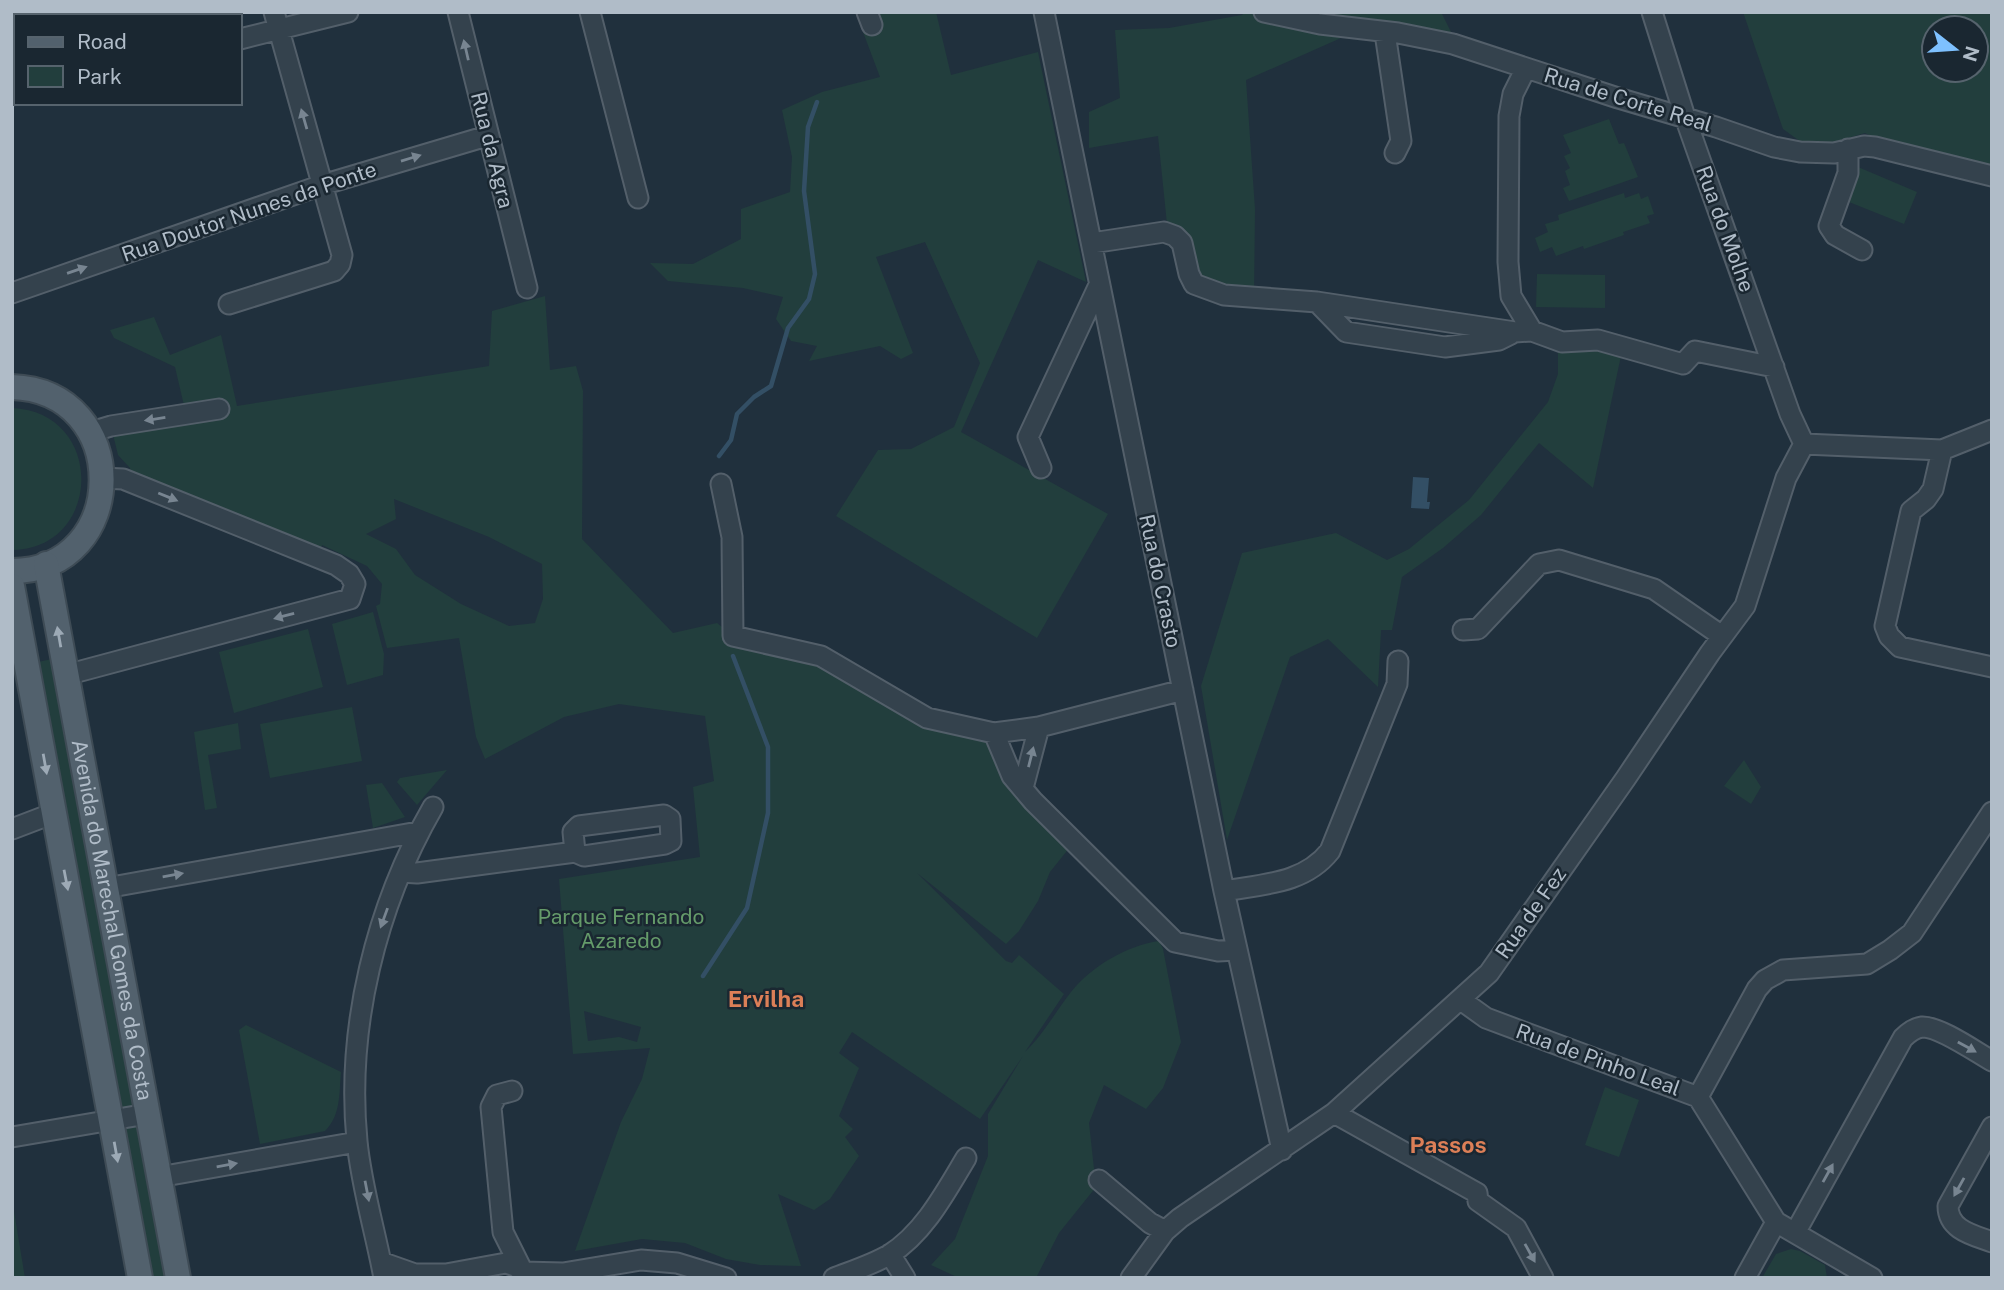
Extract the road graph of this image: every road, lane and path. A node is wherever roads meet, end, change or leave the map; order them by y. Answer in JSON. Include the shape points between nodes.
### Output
{"nodes":[{"id":1,"x":348,"y":12,"type":"edge"},
{"id":2,"x":457,"y":12,"type":"edge"},
{"id":3,"x":590,"y":12,"type":"edge"},
{"id":4,"x":1044,"y":12,"type":"edge"},
{"id":5,"x":1264,"y":12,"type":"edge"},
{"id":6,"x":1651,"y":12,"type":"edge"},
{"id":7,"x":277,"y":21,"type":"edge"},
{"id":8,"x":1320,"y":24,"type":"junction"},
{"id":9,"x":1298,"y":33,"type":"dead end"},
{"id":10,"x":1385,"y":33,"type":"junction"},
{"id":11,"x":242,"y":38,"type":"edge"},
{"id":12,"x":1526,"y":68,"type":"junction"},
{"id":13,"x":1685,"y":117,"type":"junction"},
{"id":14,"x":487,"y":136,"type":"junction"},
{"id":15,"x":1848,"y":149,"type":"junction"},
{"id":16,"x":1395,"y":153,"type":"dead end"},
{"id":17,"x":1992,"y":176,"type":"edge"},
{"id":18,"x":322,"y":185,"type":"junction"},
{"id":19,"x":638,"y":198,"type":"dead end"},
{"id":20,"x":1091,"y":243,"type":"junction"},
{"id":21,"x":1862,"y":250,"type":"dead end"},
{"id":22,"x":1099,"y":285,"type":"junction"},
{"id":23,"x":527,"y":288,"type":"dead end"},
{"id":24,"x":12,"y":293,"type":"edge"},
{"id":25,"x":1511,"y":296,"type":"junction"},
{"id":26,"x":1317,"y":302,"type":"junction"},
{"id":27,"x":229,"y":304,"type":"dead end"},
{"id":28,"x":1491,"y":328,"type":"junction"},
{"id":29,"x":1524,"y":331,"type":"junction"},
{"id":30,"x":1774,"y":367,"type":"junction"},
{"id":31,"x":12,"y":387,"type":"edge"},
{"id":32,"x":219,"y":409,"type":"dead end"},
{"id":33,"x":1992,"y":430,"type":"edge"},
{"id":34,"x":91,"y":432,"type":"junction"},
{"id":35,"x":1804,"y":444,"type":"junction"},
{"id":36,"x":1942,"y":450,"type":"junction"},
{"id":37,"x":1041,"y":468,"type":"dead end"},
{"id":38,"x":103,"y":478,"type":"junction"},
{"id":39,"x":721,"y":484,"type":"dead end"},
{"id":40,"x":46,"y":564,"type":"junction"},
{"id":41,"x":12,"y":570,"type":"edge"},
{"id":42,"x":12,"y":586,"type":"edge"},
{"id":43,"x":1463,"y":630,"type":"dead end"},
{"id":44,"x":1722,"y":636,"type":"junction"},
{"id":45,"x":1398,"y":661,"type":"dead end"},
{"id":46,"x":1992,"y":667,"type":"edge"},
{"id":47,"x":66,"y":675,"type":"junction"},
{"id":48,"x":1183,"y":690,"type":"junction"},
{"id":49,"x":1039,"y":727,"type":"junction"},
{"id":50,"x":994,"y":733,"type":"junction"},
{"id":51,"x":1023,"y":788,"type":"junction"},
{"id":52,"x":433,"y":807,"type":"dead end"},
{"id":53,"x":1992,"y":812,"type":"edge"},
{"id":54,"x":54,"y":813,"type":"junction"},
{"id":55,"x":12,"y":829,"type":"edge"},
{"id":56,"x":418,"y":832,"type":"junction"},
{"id":57,"x":575,"y":852,"type":"junction"},
{"id":58,"x":401,"y":872,"type":"junction"},
{"id":59,"x":106,"y":888,"type":"junction"},
{"id":60,"x":1224,"y":891,"type":"junction"},
{"id":61,"x":1237,"y":950,"type":"junction"},
{"id":62,"x":1461,"y":1000,"type":"junction"},
{"id":63,"x":1992,"y":1061,"type":"edge"},
{"id":64,"x":512,"y":1091,"type":"dead end"},
{"id":65,"x":1698,"y":1097,"type":"junction"},
{"id":66,"x":1334,"y":1113,"type":"junction"},
{"id":67,"x":147,"y":1114,"type":"junction"},
{"id":68,"x":111,"y":1120,"type":"junction"},
{"id":69,"x":1992,"y":1127,"type":"edge"},
{"id":70,"x":12,"y":1137,"type":"edge"},
{"id":71,"x":357,"y":1142,"type":"junction"},
{"id":72,"x":1282,"y":1150,"type":"junction"},
{"id":73,"x":966,"y":1158,"type":"dead end"},
{"id":74,"x":159,"y":1177,"type":"junction"},
{"id":75,"x":1099,"y":1181,"type":"dead end"},
{"id":76,"x":1776,"y":1222,"type":"junction"},
{"id":77,"x":503,"y":1231,"type":"junction"},
{"id":78,"x":1165,"y":1231,"type":"junction"},
{"id":79,"x":1795,"y":1233,"type":"junction"},
{"id":80,"x":1992,"y":1242,"type":"edge"},
{"id":81,"x":890,"y":1254,"type":"junction"},
{"id":82,"x":488,"y":1266,"type":"junction"},
{"id":83,"x":382,"y":1270,"type":"edge"},
{"id":84,"x":414,"y":1276,"type":"edge"},
{"id":85,"x":522,"y":1276,"type":"edge"},
{"id":86,"x":140,"y":1278,"type":"edge"},
{"id":87,"x":178,"y":1278,"type":"edge"},
{"id":88,"x":726,"y":1278,"type":"edge"},
{"id":89,"x":834,"y":1278,"type":"edge"},
{"id":90,"x":905,"y":1278,"type":"edge"},
{"id":91,"x":1131,"y":1278,"type":"edge"},
{"id":92,"x":1544,"y":1278,"type":"edge"},
{"id":93,"x":1745,"y":1278,"type":"edge"},
{"id":94,"x":1872,"y":1278,"type":"edge"}],
"edges":[{"from":1,"to":7,"type":"street"},
{"from":14,"to":2,"type":"street","name":"Rua da Agra","one_way":true},
{"from":3,"to":19,"type":"street"},
{"from":4,"to":20,"type":"street","name":"Rua do Crasto"},
{"from":5,"to":8,"type":"street","name":"Rua de Corte Real"},
{"from":6,"to":13,"type":"street","name":"Rua do Molhe"},
{"from":7,"to":11,"type":"street"},
{"from":18,"to":7,"type":"street","one_way":true},
{"from":8,"to":9,"type":"street"},
{"from":8,"to":10,"type":"street","name":"Rua de Corte Real"},
{"from":10,"to":12,"type":"street","name":"Rua de Corte Real","via":[[1453,44]]},
{"from":10,"to":16,"type":"street","via":[[1401,141]]},
{"from":12,"to":13,"type":"street","name":"Rua de Corte Real"},
{"from":12,"to":25,"type":"street","via":[[1508,116]]},
{"from":13,"to":15,"type":"street","name":"Rua de Corte Real","via":[[1787,150],[1834,153]]},
{"from":13,"to":30,"type":"street","name":"Rua do Molhe"},
{"from":18,"to":14,"type":"street","name":"Rua Doutor Nunes da Ponte","one_way":true},
{"from":14,"to":23,"type":"street","name":"Rua da Agra"},
{"from":15,"to":17,"type":"street","name":"Rua de Corte Real","via":[[1875,147]]},
{"from":15,"to":21,"type":"street","via":[[1848,173],[1829,226],[1835,235]]},
{"from":24,"to":18,"type":"street","name":"Rua Doutor Nunes da Ponte","one_way":true},
{"from":18,"to":27,"type":"street","via":[[342,254],[340,264],[334,271]]},
{"from":20,"to":22,"type":"street","name":"Rua do Crasto"},
{"from":20,"to":26,"type":"street","via":[[1164,232],[1182,243],[1195,284],[1224,295]]},
{"from":22,"to":37,"type":"street","via":[[1028,436]]},
{"from":22,"to":48,"type":"street","name":"Rua do Crasto"},
{"from":25,"to":28,"type":"street"},
{"from":25,"to":29,"type":"street"},
{"from":26,"to":28,"type":"street"},
{"from":26,"to":29,"type":"street","via":[[1346,332],[1446,347],[1499,340]]},
{"from":28,"to":29,"type":"street"},
{"from":29,"to":30,"type":"street","via":[[1562,342],[1598,340],[1683,364],[1695,351]]},
{"from":30,"to":35,"type":"street","name":"Rua do Molhe"},
{"from":31,"to":34,"type":"main road","via":[[32,389],[61,401]]},
{"from":32,"to":34,"type":"street","one_way":true},
{"from":33,"to":36,"type":"street"},
{"from":34,"to":38,"type":"main road"},
{"from":35,"to":36,"type":"street"},
{"from":35,"to":44,"type":"street","name":"Rua de Fez","via":[[1786,478],[1745,606]]},
{"from":36,"to":46,"type":"street","via":[[1933,489],[1911,511],[1885,626],[1900,647]]},
{"from":38,"to":40,"type":"main road","via":[[99,507],[85,533]]},
{"from":38,"to":47,"type":"street","one_way":true,"via":[[123,479],[336,565],[349,573],[355,584],[350,599]]},
{"from":39,"to":50,"type":"street","via":[[732,537],[733,636],[821,656],[927,718]]},
{"from":40,"to":41,"type":"main road"},
{"from":47,"to":40,"type":"main road","name":"Avenida do Marechal Gomes da Costa","one_way":true},
{"from":42,"to":54,"type":"main road","name":"Avenida do Marechal Gomes da Costa","one_way":true},
{"from":43,"to":44,"type":"street","via":[[1478,629],[1539,564],[1559,560],[1654,589]]},
{"from":44,"to":62,"type":"street","name":"Rua de Fez","via":[[1504,953]]},
{"from":45,"to":60,"type":"street","via":[[1397,684],[1330,851],[1299,877]]},
{"from":47,"to":59,"type":"main road","name":"Avenida do Marechal Gomes da Costa"},
{"from":48,"to":49,"type":"street"},
{"from":48,"to":60,"type":"street","name":"Rua do Crasto"},
{"from":49,"to":50,"type":"street"},
{"from":51,"to":49,"type":"street","one_way":true},
{"from":50,"to":51,"type":"street","via":[[1012,776]]},
{"from":51,"to":61,"type":"street","via":[[1175,942]]},
{"from":52,"to":56,"type":"street"},
{"from":53,"to":65,"type":"street","via":[[1912,933],[1891,950],[1867,964],[1783,970],[1765,981]]},
{"from":54,"to":55,"type":"street"},
{"from":54,"to":68,"type":"main road","name":"Avenida do Marechal Gomes da Costa","one_way":true},
{"from":56,"to":58,"type":"street"},
{"from":59,"to":56,"type":"street","one_way":true},
{"from":57,"to":57,"type":"street","via":[[584,856],[665,844],[672,838],[670,819],[664,815],[579,826],[573,832]]},
{"from":57,"to":58,"type":"street"},
{"from":58,"to":71,"type":"street","one_way":true,"via":[[364,994],[356,1072]]},
{"from":59,"to":67,"type":"main road","name":"Avenida do Marechal Gomes da Costa"},
{"from":60,"to":61,"type":"street","name":"Rua do Crasto"},
{"from":61,"to":72,"type":"street","name":"Rua do Crasto"},
{"from":62,"to":65,"type":"street","name":"Rua de Pinho Leal","via":[[1486,1018]]},
{"from":62,"to":66,"type":"street","name":"Rua de Fez"},
{"from":79,"to":63,"type":"street","one_way":true,"via":[[1903,1038],[1922,1027],[1934,1029]]},
{"from":64,"to":77,"type":"street","via":[[497,1095],[491,1107]]},
{"from":65,"to":76,"type":"street","name":"Rua de Pinho Leal"},
{"from":66,"to":72,"type":"street","name":"Rua de Fez"},
{"from":66,"to":92,"type":"street","one_way":true,"via":[[1477,1193],[1478,1202],[1516,1228]]},
{"from":67,"to":68,"type":"street"},
{"from":67,"to":74,"type":"main road","name":"Avenida do Marechal Gomes da Costa"},
{"from":68,"to":70,"type":"street"},
{"from":68,"to":86,"type":"main road","name":"Avenida do Marechal Gomes da Costa","one_way":true},
{"from":69,"to":80,"type":"street","one_way":true,"via":[[1948,1206],[1955,1225]]},
{"from":74,"to":71,"type":"street","one_way":true},
{"from":71,"to":83,"type":"street","one_way":true},
{"from":72,"to":78,"type":"street","name":"Rua de Fez"},
{"from":73,"to":81,"type":"street","via":[[921,1226]]},
{"from":74,"to":87,"type":"main road","name":"Avenida do Marechal Gomes da Costa"},
{"from":75,"to":78,"type":"street"},
{"from":76,"to":79,"type":"street"},
{"from":76,"to":93,"type":"street"},
{"from":77,"to":82,"type":"street"},
{"from":77,"to":85,"type":"street"},
{"from":78,"to":91,"type":"street","name":"Rua de Fez"},
{"from":79,"to":94,"type":"street"},
{"from":81,"to":89,"type":"street"},
{"from":81,"to":90,"type":"street"},
{"from":82,"to":84,"type":"street"},
{"from":82,"to":85,"type":"street","via":[[506,1263]]},
{"from":83,"to":84,"type":"street"},
{"from":85,"to":88,"type":"street","via":[[641,1260],[677,1263]]}]}
